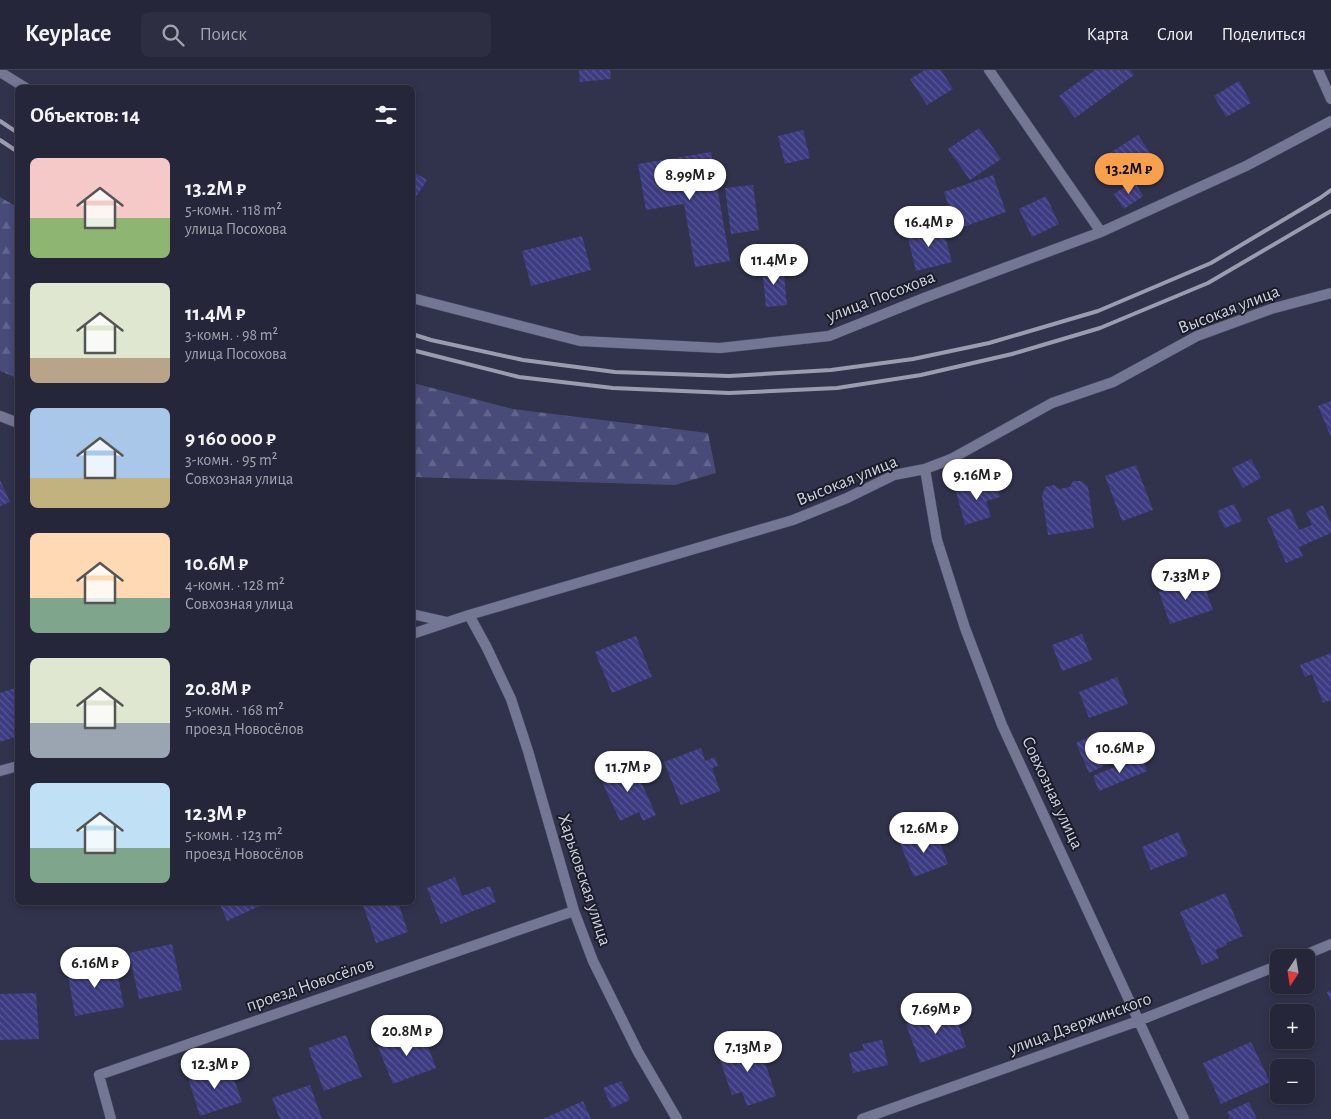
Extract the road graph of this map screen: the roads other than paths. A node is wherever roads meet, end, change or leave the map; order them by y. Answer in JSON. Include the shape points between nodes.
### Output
{"nodes":[{"id":1,"x":989,"y":70,"type":"edge"},
{"id":2,"x":1318,"y":70,"type":"edge"},
{"id":3,"x":0,"y":72,"type":"edge"},
{"id":4,"x":21,"y":85,"type":"edge"},
{"id":5,"x":1331,"y":99,"type":"edge"},
{"id":6,"x":1331,"y":121,"type":"edge"},
{"id":7,"x":1101,"y":232,"type":"junction"},
{"id":8,"x":1331,"y":293,"type":"edge"},
{"id":9,"x":415,"y":299,"type":"edge"},
{"id":10,"x":0,"y":416,"type":"edge"},
{"id":11,"x":15,"y":423,"type":"edge"},
{"id":12,"x":925,"y":469,"type":"junction"},
{"id":13,"x":415,"y":615,"type":"edge"},
{"id":14,"x":469,"y":615,"type":"junction"},
{"id":15,"x":448,"y":622,"type":"junction"},
{"id":16,"x":415,"y":633,"type":"edge"},
{"id":17,"x":15,"y":767,"type":"edge"},
{"id":18,"x":0,"y":771,"type":"edge"},
{"id":19,"x":574,"y":911,"type":"junction"},
{"id":20,"x":1331,"y":944,"type":"edge"},
{"id":21,"x":1315,"y":951,"type":"edge"},
{"id":22,"x":1270,"y":969,"type":"edge"},
{"id":23,"x":1138,"y":1021,"type":"junction"},
{"id":24,"x":110,"y":1119,"type":"edge"},
{"id":25,"x":677,"y":1119,"type":"edge"},
{"id":26,"x":862,"y":1119,"type":"edge"},
{"id":27,"x":1184,"y":1119,"type":"edge"}],
"edges":[{"from":1,"to":7,"type":"street"},
{"from":2,"to":5,"type":"street"},
{"from":3,"to":4,"type":"street"},
{"from":6,"to":7,"type":"street","name":"улица Посохова","via":[[1246,166]]},
{"from":7,"to":9,"type":"street","name":"улица Посохова","via":[[829,336],[720,348],[580,341]]},
{"from":8,"to":12,"type":"street","name":"Высокая улица","via":[[1271,309],[1197,336],[1113,382],[1052,403],[951,459]]},
{"from":10,"to":11,"type":"street"},
{"from":12,"to":14,"type":"street","name":"Высокая улица","via":[[894,475],[793,520]]},
{"from":12,"to":23,"type":"street","name":"Совхозная улица","via":[[937,540],[965,628],[1002,724]]},
{"from":13,"to":15,"type":"street"},
{"from":14,"to":15,"type":"street","name":"Высокая улица"},
{"from":14,"to":19,"type":"street","name":"Харьковская улица","via":[[511,699]]},
{"from":15,"to":16,"type":"street","name":"Высокая улица"},
{"from":17,"to":18,"type":"street"},
{"from":19,"to":24,"type":"street","name":"проезд Новосёлов","via":[[99,1075]]},
{"from":19,"to":25,"type":"street","name":"Харьковская улица","via":[[593,961],[638,1052]]},
{"from":20,"to":21,"type":"street"},
{"from":22,"to":23,"type":"street","name":"улица Дзержинского"},
{"from":23,"to":26,"type":"street","name":"улица Дзержинского"},
{"from":23,"to":27,"type":"street","name":"Совхозная улица"}]}
